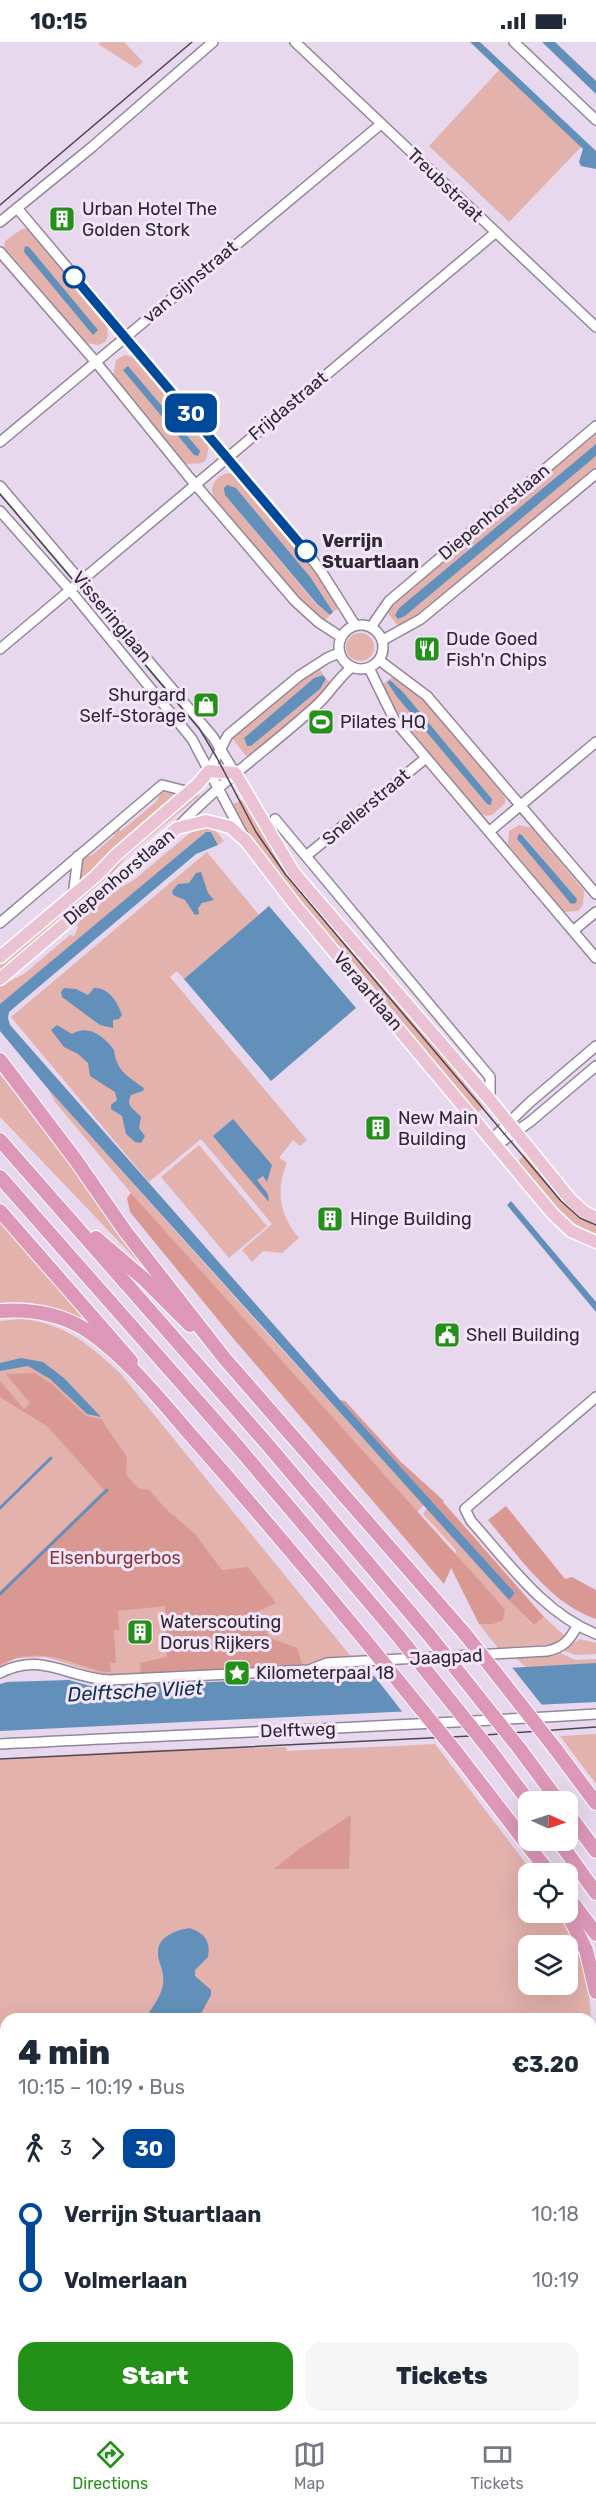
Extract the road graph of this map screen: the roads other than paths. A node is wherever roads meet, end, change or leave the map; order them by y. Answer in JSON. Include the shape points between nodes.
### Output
{"nodes":[{"id":1,"x":213,"y":42,"type":"edge"},
{"id":2,"x":295,"y":42,"type":"edge"},
{"id":3,"x":514,"y":42,"type":"edge"},
{"id":4,"x":596,"y":120,"type":"edge"},
{"id":5,"x":381,"y":124,"type":"junction"},
{"id":6,"x":17,"y":208,"type":"junction"},
{"id":7,"x":0,"y":222,"type":"edge"},
{"id":8,"x":495,"y":233,"type":"junction"},
{"id":9,"x":0,"y":252,"type":"edge"},
{"id":10,"x":596,"y":327,"type":"edge"},
{"id":11,"x":125,"y":336,"type":"junction"},
{"id":12,"x":95,"y":361,"type":"junction"},
{"id":13,"x":596,"y":426,"type":"edge"},
{"id":14,"x":0,"y":442,"type":"edge"},
{"id":15,"x":228,"y":457,"type":"junction"},
{"id":16,"x":596,"y":474,"type":"edge"},
{"id":17,"x":195,"y":484,"type":"junction"},
{"id":18,"x":0,"y":486,"type":"edge"},
{"id":19,"x":0,"y":510,"type":"edge"},
{"id":20,"x":81,"y":580,"type":"junction"},
{"id":21,"x":70,"y":590,"type":"junction"},
{"id":22,"x":355,"y":625,"type":"junction"},
{"id":23,"x":371,"y":627,"type":"junction"},
{"id":24,"x":341,"y":637,"type":"junction"},
{"id":25,"x":382,"y":639,"type":"junction"},
{"id":26,"x":0,"y":649,"type":"edge"},
{"id":27,"x":339,"y":653,"type":"junction"},
{"id":28,"x":380,"y":660,"type":"junction"},
{"id":29,"x":352,"y":667,"type":"junction"},
{"id":30,"x":369,"y":668,"type":"junction"},
{"id":31,"x":596,"y":742,"type":"edge"},
{"id":32,"x":221,"y":750,"type":"junction"},
{"id":33,"x":426,"y":758,"type":"junction"},
{"id":34,"x":209,"y":771,"type":"junction"},
{"id":35,"x":235,"y":773,"type":"junction"},
{"id":36,"x":218,"y":788,"type":"junction"},
{"id":37,"x":190,"y":792,"type":"junction"},
{"id":38,"x":522,"y":805,"type":"junction"},
{"id":39,"x":275,"y":819,"type":"dead end"},
{"id":40,"x":177,"y":828,"type":"junction"},
{"id":41,"x":490,"y":831,"type":"junction"},
{"id":42,"x":246,"y":841,"type":"junction"},
{"id":43,"x":282,"y":852,"type":"junction"},
{"id":44,"x":78,"y":856,"type":"junction"},
{"id":45,"x":306,"y":856,"type":"junction"},
{"id":46,"x":596,"y":894,"type":"edge"},
{"id":47,"x":73,"y":896,"type":"junction"},
{"id":48,"x":596,"y":912,"type":"edge"},
{"id":49,"x":0,"y":923,"type":"edge"},
{"id":50,"x":574,"y":930,"type":"junction"},
{"id":51,"x":0,"y":957,"type":"edge"},
{"id":52,"x":596,"y":958,"type":"edge"},
{"id":53,"x":0,"y":979,"type":"edge"},
{"id":54,"x":596,"y":1046,"type":"edge"},
{"id":55,"x":0,"y":1060,"type":"edge"},
{"id":56,"x":596,"y":1066,"type":"edge"},
{"id":57,"x":490,"y":1100,"type":"junction"},
{"id":58,"x":512,"y":1127,"type":"junction"},
{"id":59,"x":0,"y":1140,"type":"edge"},
{"id":60,"x":495,"y":1142,"type":"junction"},
{"id":61,"x":0,"y":1177,"type":"edge"},
{"id":62,"x":58,"y":1205,"type":"junction"},
{"id":63,"x":0,"y":1211,"type":"edge"},
{"id":64,"x":596,"y":1218,"type":"edge"},
{"id":65,"x":596,"y":1242,"type":"edge"},
{"id":66,"x":0,"y":1311,"type":"edge"},
{"id":67,"x":225,"y":1359,"type":"junction"},
{"id":68,"x":152,"y":1390,"type":"junction"},
{"id":69,"x":596,"y":1397,"type":"edge"},
{"id":70,"x":577,"y":1626,"type":"junction"},
{"id":71,"x":596,"y":1634,"type":"edge"},
{"id":72,"x":0,"y":1672,"type":"edge"},
{"id":73,"x":596,"y":1714,"type":"edge"},
{"id":74,"x":0,"y":1744,"type":"edge"},
{"id":75,"x":521,"y":1791,"type":"edge"},
{"id":76,"x":551,"y":1791,"type":"edge"},
{"id":77,"x":596,"y":1803,"type":"edge"},
{"id":78,"x":578,"y":1827,"type":"edge"},
{"id":79,"x":566,"y":1851,"type":"edge"},
{"id":80,"x":596,"y":1851,"type":"edge"},
{"id":81,"x":532,"y":1852,"type":"junction"},
{"id":82,"x":538,"y":1863,"type":"edge"},
{"id":83,"x":541,"y":1863,"type":"edge"},
{"id":84,"x":596,"y":1893,"type":"edge"},
{"id":85,"x":578,"y":1910,"type":"edge"},
{"id":86,"x":572,"y":1923,"type":"edge"},
{"id":87,"x":596,"y":1934,"type":"edge"},
{"id":88,"x":596,"y":1992,"type":"edge"}],
"edges":[{"from":1,"to":6,"type":"street"},
{"from":2,"to":5,"type":"street","name":"Treubstraat"},
{"from":3,"to":4,"type":"street"},
{"from":5,"to":8,"type":"street","name":"Treubstraat"},
{"from":5,"to":11,"type":"street","name":"van Gijnstraat"},
{"from":6,"to":7,"type":"street"},
{"from":6,"to":11,"type":"street"},
{"from":8,"to":10,"type":"street","name":"Treubstraat"},
{"from":8,"to":15,"type":"street","name":"Frijdastraat"},
{"from":9,"to":12,"type":"street"},
{"from":11,"to":12,"type":"street","name":"van Gijnstraat"},
{"from":11,"to":15,"type":"street"},
{"from":12,"to":14,"type":"street","name":"van Gijnstraat"},
{"from":12,"to":17,"type":"street"},
{"from":13,"to":23,"type":"street","name":"Diepenhorstlaan","via":[[389,601]]},
{"from":15,"to":17,"type":"street","name":"Frijdastraat"},
{"from":15,"to":22,"type":"street","via":[[321,571]]},
{"from":16,"to":25,"type":"street","name":"Diepenhorstlaan","via":[[421,619]]},
{"from":17,"to":20,"type":"street","name":"Frijdastraat"},
{"from":17,"to":24,"type":"street","via":[[295,601]]},
{"from":18,"to":20,"type":"street","name":"Visseringlaan"},
{"from":19,"to":21,"type":"street","name":"Visseringlaan"},
{"from":20,"to":21,"type":"street","name":"Frijdastraat"},
{"from":20,"to":32,"type":"street","name":"Visseringlaan"},
{"from":21,"to":26,"type":"street","name":"Frijdastraat"},
{"from":21,"to":34,"type":"street","name":"Visseringlaan","via":[[192,740]]},
{"from":22,"to":23,"type":"street"},
{"from":22,"to":24,"type":"street"},
{"from":23,"to":25,"type":"street"},
{"from":24,"to":27,"type":"street"},
{"from":25,"to":28,"type":"street"},
{"from":27,"to":29,"type":"street"},
{"from":27,"to":32,"type":"street","name":"Diepenhorstlaan","via":[[278,693],[228,735]]},
{"from":28,"to":30,"type":"street"},
{"from":28,"to":38,"type":"street","via":[[427,696]]},
{"from":29,"to":30,"type":"street"},
{"from":29,"to":35,"type":"street","name":"Diepenhorstlaan","via":[[316,705]]},
{"from":30,"to":33,"type":"street","via":[[395,721]]},
{"from":31,"to":38,"type":"street"},
{"from":32,"to":34,"type":"street","name":"Diepenhorstlaan"},
{"from":32,"to":35,"type":"street","name":"Veraartlaan"},
{"from":33,"to":41,"type":"street"},
{"from":33,"to":45,"type":"street","name":"Snellerstraat"},
{"from":34,"to":35,"type":"main road"},
{"from":34,"to":36,"type":"street","name":"Veraartlaan"},
{"from":34,"to":37,"type":"main road","name":"Diepenhorstlaan"},
{"from":35,"to":36,"type":"street","name":"Diepenhorstlaan"},
{"from":35,"to":43,"type":"main road","name":"Veraartlaan"},
{"from":36,"to":40,"type":"street","name":"Diepenhorstlaan"},
{"from":36,"to":42,"type":"street","name":"Veraartlaan"},
{"from":37,"to":44,"type":"street","via":[[162,785]]},
{"from":37,"to":47,"type":"main road","name":"Diepenhorstlaan"},
{"from":38,"to":41,"type":"street"},
{"from":38,"to":46,"type":"street"},
{"from":39,"to":45,"type":"street","name":"Veraartlaan"},
{"from":40,"to":42,"type":"main road","name":"Veraartlaan","via":[[206,821],[230,827]]},
{"from":40,"to":53,"type":"main road","name":"Diepenhorstlaan"},
{"from":41,"to":50,"type":"street"},
{"from":42,"to":60,"type":"main road","name":"Veraartlaan","via":[[295,906]]},
{"from":43,"to":45,"type":"street"},
{"from":43,"to":57,"type":"main road","name":"Veraartlaan","via":[[294,873]]},
{"from":44,"to":47,"type":"street","name":"Diepenhorstlaan"},
{"from":44,"to":49,"type":"street"},
{"from":45,"to":57,"type":"street","name":"Veraartlaan","via":[[490,1077]]},
{"from":47,"to":51,"type":"main road","name":"Diepenhorstlaan"},
{"from":48,"to":50,"type":"street"},
{"from":50,"to":52,"type":"street"},
{"from":54,"to":58,"type":"street"},
{"from":55,"to":67,"type":"highway"},
{"from":56,"to":58,"type":"street"},
{"from":57,"to":58,"type":"main road","name":"Veraartlaan"},
{"from":58,"to":60,"type":"street"},
{"from":58,"to":64,"type":"main road","name":"Veraartlaan","via":[[570,1199]]},
{"from":59,"to":62,"type":"highway"},
{"from":60,"to":65,"type":"main road","name":"Veraartlaan","via":[[564,1225]]},
{"from":61,"to":75,"type":"highway","bridge":true,"via":[[245,1455],[399,1637]]},
{"from":62,"to":67,"type":"highway","via":[[144,1279]]},
{"from":62,"to":76,"type":"highway","bridge":true,"via":[[429,1635]]},
{"from":63,"to":68,"type":"highway","via":[[123,1350]]},
{"from":66,"to":68,"type":"highway","via":[[41,1312],[74,1324],[100,1341]]},
{"from":67,"to":77,"type":"highway","bridge":true,"via":[[465,1634]]},
{"from":68,"to":81,"type":"highway","bridge":true,"via":[[364,1639]]},
{"from":69,"to":70,"type":"street","via":[[465,1509],[471,1521],[548,1605]]},
{"from":70,"to":71,"type":"street"},
{"from":70,"to":72,"type":"street","name":"Jaagpad","via":[[567,1642],[547,1652],[327,1663],[309,1670],[144,1678],[95,1679],[41,1663],[13,1666]]},
{"from":73,"to":74,"type":"street","name":"Delftweg"},
{"from":78,"to":80,"type":"highway"},
{"from":79,"to":84,"type":"highway"},
{"from":81,"to":82,"type":"highway"},
{"from":81,"to":83,"type":"highway"},
{"from":85,"to":87,"type":"highway"},
{"from":86,"to":88,"type":"highway","via":[[586,1950]]}]}
